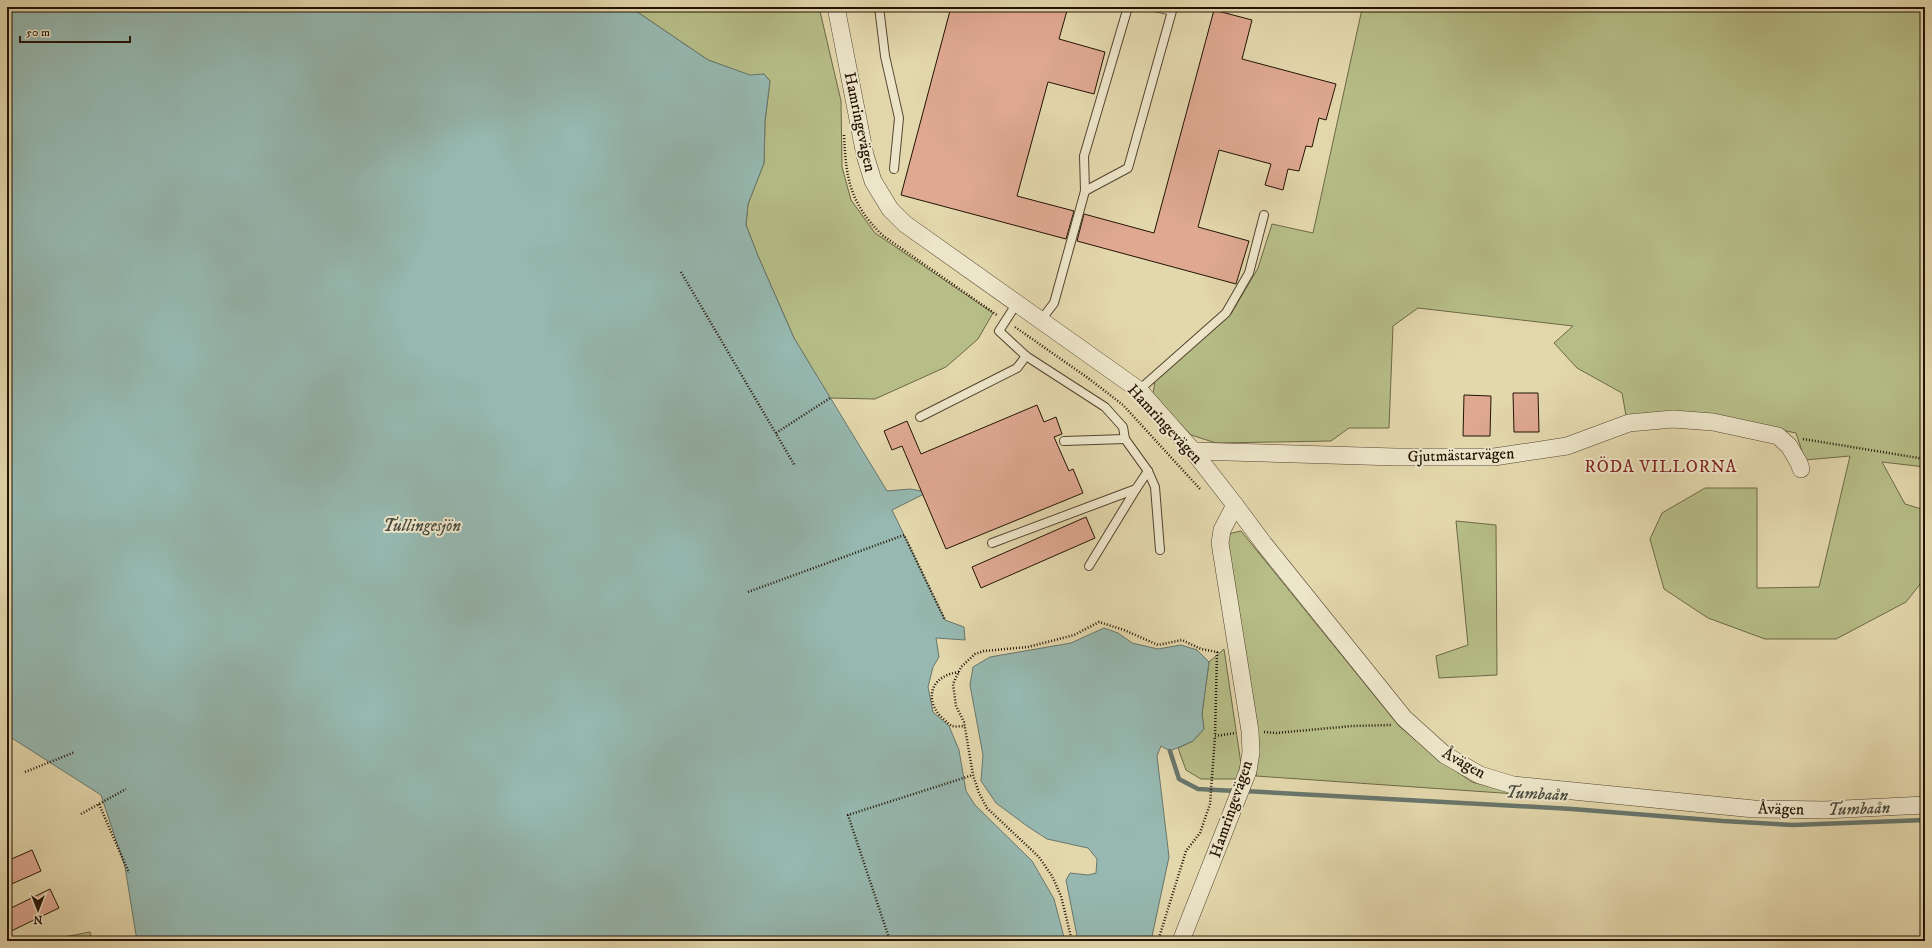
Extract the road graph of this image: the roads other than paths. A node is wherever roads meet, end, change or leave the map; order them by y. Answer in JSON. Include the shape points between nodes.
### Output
{"nodes":[{"id":1,"x":836,"y":7,"type":"edge"},
{"id":2,"x":879,"y":7,"type":"edge"},
{"id":3,"x":1128,"y":7,"type":"edge"},
{"id":4,"x":1155,"y":7,"type":"edge"},
{"id":5,"x":894,"y":169,"type":"dead end"},
{"id":6,"x":1085,"y":191,"type":"junction"},
{"id":7,"x":1264,"y":215,"type":"dead end"},
{"id":8,"x":1017,"y":304,"type":"junction"},
{"id":9,"x":1041,"y":320,"type":"junction"},
{"id":10,"x":1026,"y":356,"type":"junction"},
{"id":11,"x":1139,"y":390,"type":"junction"},
{"id":12,"x":920,"y":417,"type":"dead end"},
{"id":13,"x":1125,"y":439,"type":"junction"},
{"id":14,"x":1064,"y":441,"type":"dead end"},
{"id":15,"x":1193,"y":450,"type":"junction"},
{"id":16,"x":1801,"y":469,"type":"dead end"},
{"id":17,"x":1148,"y":471,"type":"junction"},
{"id":18,"x":1136,"y":489,"type":"junction"},
{"id":19,"x":1234,"y":505,"type":"junction"},
{"id":20,"x":992,"y":543,"type":"dead end"},
{"id":21,"x":1160,"y":550,"type":"dead end"},
{"id":22,"x":1089,"y":566,"type":"dead end"},
{"id":23,"x":1925,"y":805,"type":"edge"},
{"id":24,"x":1181,"y":941,"type":"edge"}],
"edges":[{"from":1,"to":8,"type":"street","name":"Hamringevägen","via":[[865,155],[873,181],[890,209],[905,224]]},
{"from":2,"to":5,"type":"lane","via":[[899,118]]},
{"from":3,"to":6,"type":"lane","via":[[1084,156]]},
{"from":4,"to":6,"type":"lane","via":[[1172,11],[1128,168]]},
{"from":6,"to":9,"type":"lane","via":[[1054,302]]},
{"from":7,"to":11,"type":"lane","via":[[1249,273],[1226,312]]},
{"from":8,"to":9,"type":"street","name":"Hamringevägen"},
{"from":8,"to":10,"type":"lane","via":[[999,331]]},
{"from":9,"to":11,"type":"street","name":"Hamringevägen"},
{"from":10,"to":12,"type":"lane","via":[[1017,368]]},
{"from":10,"to":13,"type":"lane","via":[[1105,407],[1123,427]]},
{"from":11,"to":15,"type":"street","name":"Hamringevägen"},
{"from":13,"to":14,"type":"lane"},
{"from":13,"to":17,"type":"lane"},
{"from":15,"to":16,"type":"street","name":"Gjutmästarvägen","via":[[1396,457],[1494,457],[1567,446],[1629,423],[1673,420],[1713,422],[1778,436],[1789,446]]},
{"from":15,"to":19,"type":"street","name":"Hamringevägen"},
{"from":17,"to":18,"type":"lane"},
{"from":17,"to":21,"type":"lane","via":[[1155,488]]},
{"from":18,"to":20,"type":"lane"},
{"from":18,"to":22,"type":"lane"},
{"from":19,"to":23,"type":"street","name":"Åvägen","via":[[1404,718],[1445,755],[1480,775],[1513,785],[1754,809],[1824,810]]},
{"from":19,"to":24,"type":"street","name":"Hamringevägen","via":[[1222,530],[1220,543],[1250,731],[1251,752],[1248,771]]}]}
